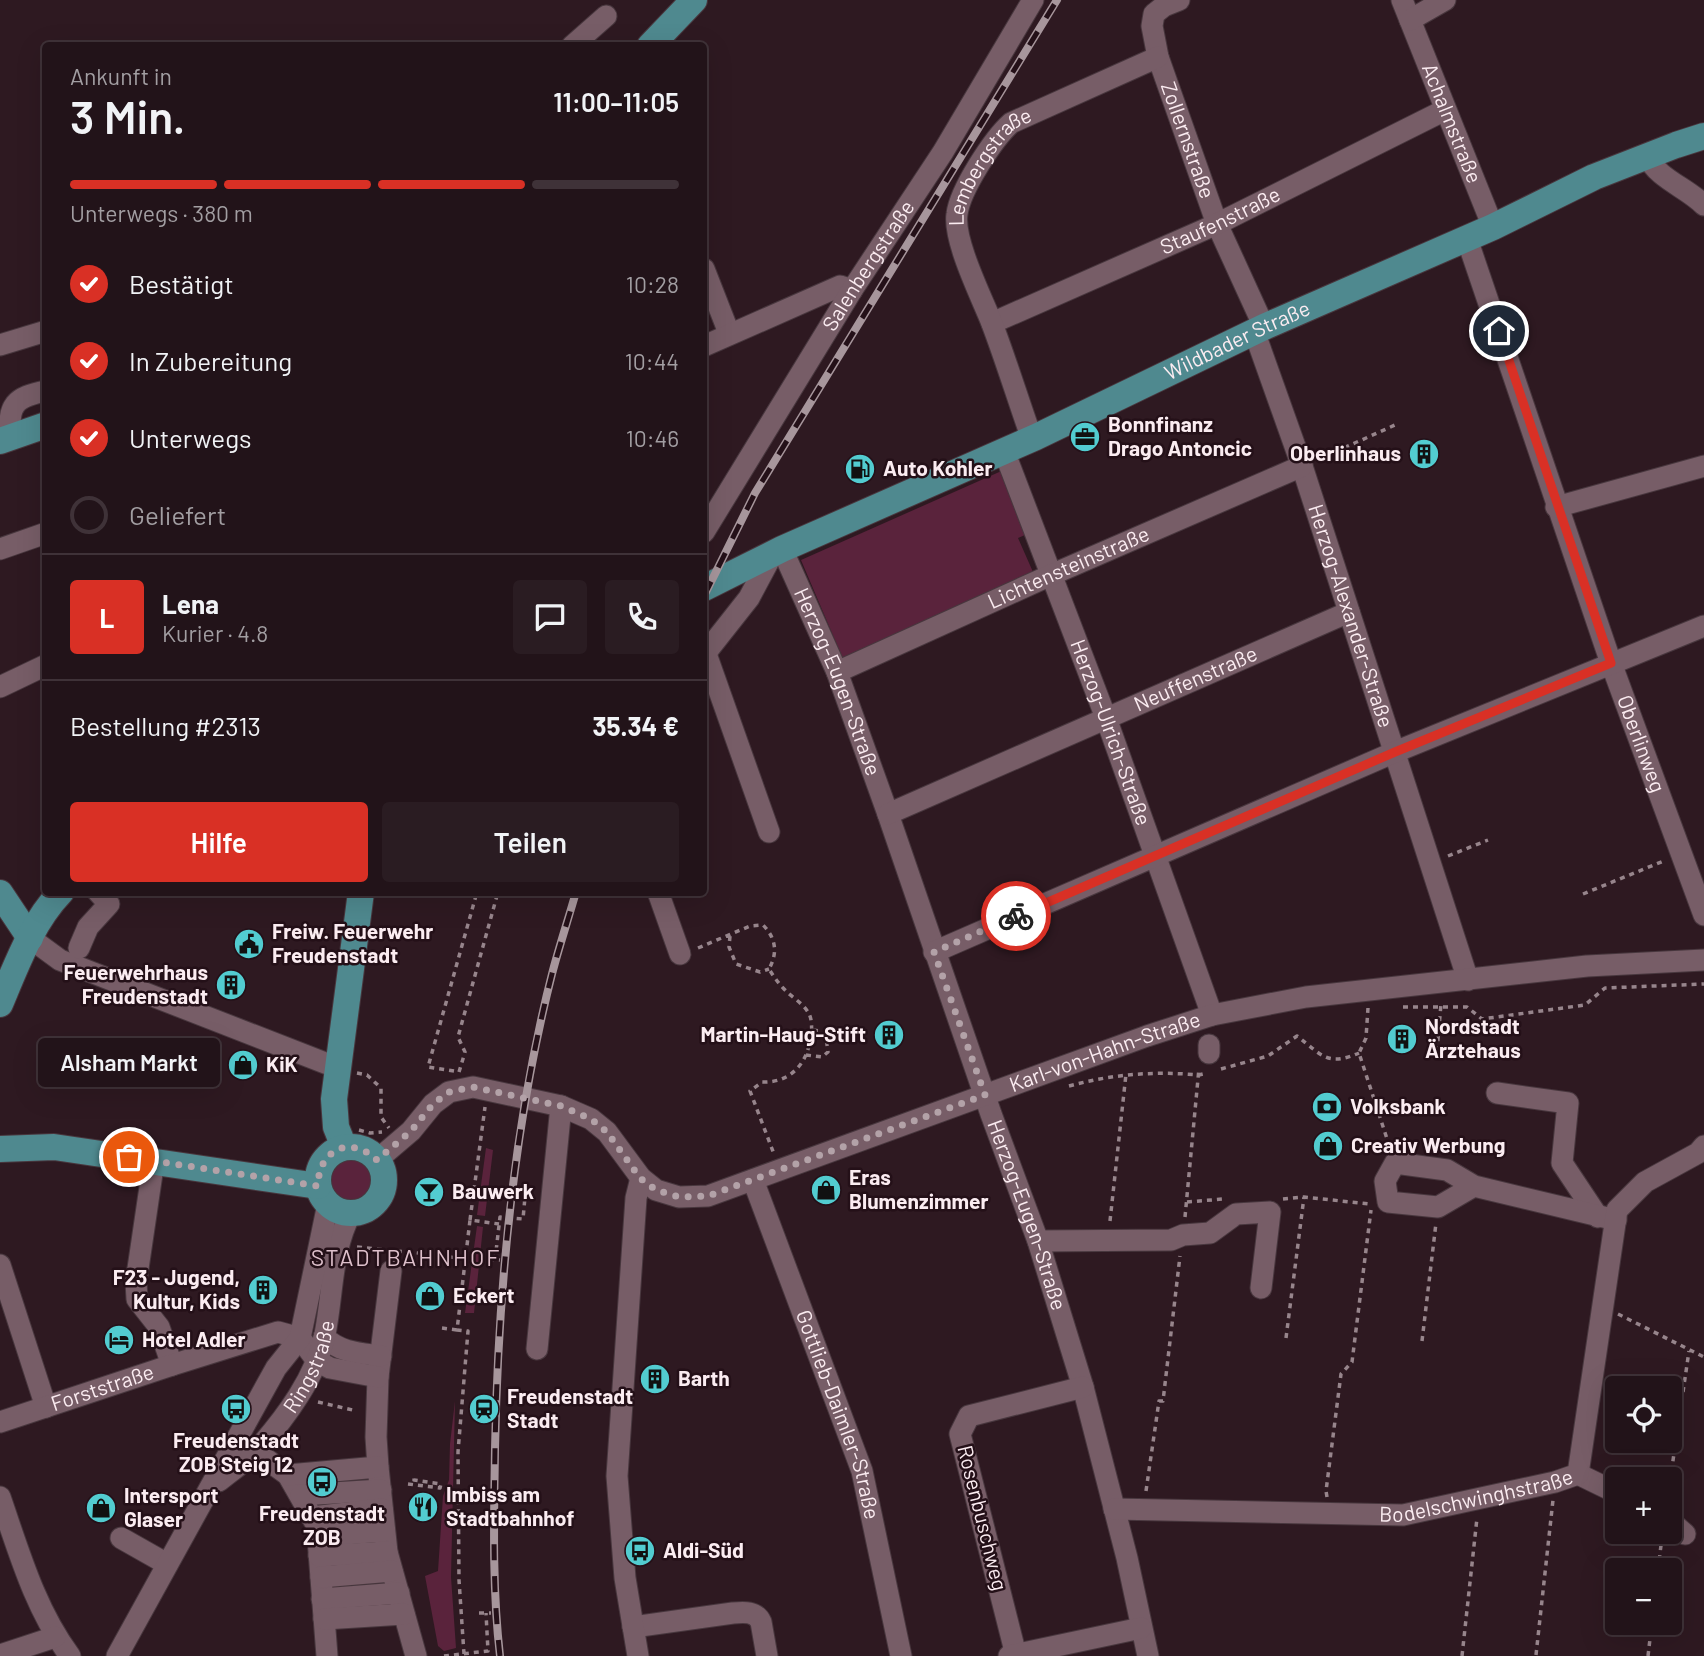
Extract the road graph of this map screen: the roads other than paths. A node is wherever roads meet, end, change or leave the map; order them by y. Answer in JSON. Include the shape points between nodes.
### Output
{"nodes":[{"id":1,"x":694,"y":0,"type":"edge"},
{"id":2,"x":1033,"y":0,"type":"edge"},
{"id":3,"x":1179,"y":0,"type":"edge"},
{"id":4,"x":1402,"y":0,"type":"edge"},
{"id":5,"x":1445,"y":0,"type":"edge"},
{"id":6,"x":606,"y":16,"type":"dead end"},
{"id":7,"x":1410,"y":20,"type":"junction"},
{"id":8,"x":577,"y":42,"type":"edge"},
{"id":9,"x":654,"y":42,"type":"edge"},
{"id":10,"x":1158,"y":57,"type":"junction"},
{"id":11,"x":1446,"y":110,"type":"junction"},
{"id":12,"x":1704,"y":136,"type":"edge"},
{"id":13,"x":1647,"y":156,"type":"junction"},
{"id":14,"x":1704,"y":205,"type":"edge"},
{"id":15,"x":1217,"y":224,"type":"junction"},
{"id":16,"x":1493,"y":227,"type":"junction"},
{"id":17,"x":1467,"y":239,"type":"junction"},
{"id":18,"x":707,"y":277,"type":"edge"},
{"id":19,"x":852,"y":290,"type":"junction"},
{"id":20,"x":992,"y":323,"type":"junction"},
{"id":21,"x":1259,"y":329,"type":"junction"},
{"id":22,"x":42,"y":332,"type":"edge"},
{"id":23,"x":729,"y":333,"type":"junction"},
{"id":24,"x":23,"y":338,"type":"junction"},
{"id":25,"x":707,"y":344,"type":"edge"},
{"id":26,"x":0,"y":345,"type":"edge"},
{"id":27,"x":0,"y":355,"type":"edge"},
{"id":28,"x":42,"y":392,"type":"edge"},
{"id":29,"x":42,"y":426,"type":"edge"},
{"id":30,"x":6,"y":439,"type":"edge"},
{"id":31,"x":1032,"y":439,"type":"junction"},
{"id":32,"x":1004,"y":451,"type":"junction"},
{"id":33,"x":1302,"y":466,"type":"junction"},
{"id":34,"x":1704,"y":466,"type":"edge"},
{"id":35,"x":1556,"y":507,"type":"junction"},
{"id":36,"x":707,"y":527,"type":"edge"},
{"id":37,"x":42,"y":534,"type":"edge"},
{"id":38,"x":0,"y":549,"type":"edge"},
{"id":39,"x":777,"y":551,"type":"junction"},
{"id":40,"x":1051,"y":575,"type":"junction"},
{"id":41,"x":707,"y":586,"type":"edge"},
{"id":42,"x":1349,"y":611,"type":"junction"},
{"id":43,"x":1704,"y":626,"type":"edge"},
{"id":44,"x":707,"y":649,"type":"edge"},
{"id":45,"x":707,"y":661,"type":"edge"},
{"id":46,"x":1611,"y":663,"type":"junction"},
{"id":47,"x":42,"y":667,"type":"edge"},
{"id":48,"x":837,"y":672,"type":"junction"},
{"id":49,"x":0,"y":687,"type":"edge"},
{"id":50,"x":1106,"y":718,"type":"junction"},
{"id":51,"x":1395,"y":752,"type":"junction"},
{"id":52,"x":888,"y":814,"type":"junction"},
{"id":53,"x":769,"y":832,"type":"dead end"},
{"id":54,"x":1155,"y":855,"type":"junction"},
{"id":55,"x":0,"y":893,"type":"edge"},
{"id":56,"x":58,"y":896,"type":"edge"},
{"id":57,"x":101,"y":896,"type":"edge"},
{"id":58,"x":360,"y":896,"type":"edge"},
{"id":59,"x":659,"y":896,"type":"edge"},
{"id":60,"x":1704,"y":915,"type":"edge"},
{"id":61,"x":30,"y":938,"type":"junction"},
{"id":62,"x":79,"y":948,"type":"dead end"},
{"id":63,"x":934,"y":952,"type":"junction"},
{"id":64,"x":680,"y":954,"type":"road end"},
{"id":65,"x":1704,"y":960,"type":"edge"},
{"id":66,"x":1468,"y":980,"type":"junction"},
{"id":67,"x":0,"y":1004,"type":"edge"},
{"id":68,"x":1212,"y":1015,"type":"junction"},
{"id":69,"x":338,"y":1068,"type":"junction"},
{"id":70,"x":1497,"y":1093,"type":"dead end"},
{"id":71,"x":985,"y":1095,"type":"junction"},
{"id":72,"x":561,"y":1106,"type":"junction"},
{"id":73,"x":1704,"y":1146,"type":"edge"},
{"id":74,"x":344,"y":1147,"type":"junction"},
{"id":75,"x":0,"y":1149,"type":"edge"},
{"id":76,"x":154,"y":1160,"type":"junction"},
{"id":77,"x":377,"y":1160,"type":"junction"},
{"id":78,"x":1562,"y":1163,"type":"junction"},
{"id":79,"x":640,"y":1178,"type":"junction"},
{"id":80,"x":754,"y":1180,"type":"junction"},
{"id":81,"x":1474,"y":1186,"type":"junction"},
{"id":82,"x":332,"y":1201,"type":"junction"},
{"id":83,"x":1558,"y":1207,"type":"junction"},
{"id":84,"x":1607,"y":1218,"type":"junction"},
{"id":85,"x":1038,"y":1241,"type":"junction"},
{"id":86,"x":0,"y":1265,"type":"edge"},
{"id":87,"x":391,"y":1271,"type":"dead end"},
{"id":88,"x":1261,"y":1288,"type":"dead end"},
{"id":89,"x":324,"y":1337,"type":"junction"},
{"id":90,"x":300,"y":1338,"type":"junction"},
{"id":91,"x":537,"y":1349,"type":"dead end"},
{"id":92,"x":317,"y":1360,"type":"junction"},
{"id":93,"x":172,"y":1364,"type":"junction"},
{"id":94,"x":379,"y":1366,"type":"junction"},
{"id":95,"x":1083,"y":1387,"type":"junction"},
{"id":96,"x":47,"y":1408,"type":"junction"},
{"id":97,"x":0,"y":1422,"type":"edge"},
{"id":98,"x":232,"y":1448,"type":"junction"},
{"id":99,"x":255,"y":1451,"type":"junction"},
{"id":100,"x":378,"y":1466,"type":"junction"},
{"id":101,"x":1578,"y":1474,"type":"junction"},
{"id":102,"x":288,"y":1475,"type":"junction"},
{"id":103,"x":1605,"y":1487,"type":"edge"},
{"id":104,"x":208,"y":1489,"type":"junction"},
{"id":105,"x":301,"y":1495,"type":"junction"},
{"id":106,"x":0,"y":1497,"type":"edge"},
{"id":107,"x":382,"y":1499,"type":"junction"},
{"id":108,"x":1114,"y":1509,"type":"junction"},
{"id":109,"x":121,"y":1538,"type":"dead end"},
{"id":110,"x":317,"y":1547,"type":"junction"},
{"id":111,"x":388,"y":1551,"type":"junction"},
{"id":112,"x":167,"y":1564,"type":"junction"},
{"id":113,"x":399,"y":1593,"type":"junction"},
{"id":114,"x":323,"y":1609,"type":"junction"},
{"id":115,"x":404,"y":1614,"type":"junction"},
{"id":116,"x":633,"y":1627,"type":"junction"},
{"id":117,"x":1141,"y":1628,"type":"junction"},
{"id":118,"x":55,"y":1637,"type":"junction"},
{"id":119,"x":0,"y":1655,"type":"edge"},
{"id":120,"x":1013,"y":1655,"type":"edge"},
{"id":121,"x":70,"y":1656,"type":"edge"},
{"id":122,"x":117,"y":1656,"type":"edge"},
{"id":123,"x":327,"y":1656,"type":"edge"},
{"id":124,"x":416,"y":1656,"type":"edge"},
{"id":125,"x":638,"y":1656,"type":"edge"},
{"id":126,"x":767,"y":1656,"type":"edge"},
{"id":127,"x":901,"y":1656,"type":"edge"},
{"id":128,"x":1148,"y":1656,"type":"edge"}],
"edges":[{"from":1,"to":9,"type":"main road"},
{"from":2,"to":19,"type":"street","name":"Salenbergstraße","via":[[943,152]]},
{"from":3,"to":10,"type":"street","name":"Zollernstraße","via":[[1154,14]]},
{"from":4,"to":7,"type":"street","name":"Achalmstraße"},
{"from":5,"to":7,"type":"street"},
{"from":6,"to":8,"type":"street"},
{"from":7,"to":11,"type":"street","name":"Achalmstraße"},
{"from":10,"to":15,"type":"street","name":"Zollernstraße"},
{"from":10,"to":20,"type":"street","name":"Lembergstraße","via":[[1011,123],[997,135],[960,200],[956,217],[962,246]]},
{"from":11,"to":15,"type":"street","name":"Staufenstraße"},
{"from":11,"to":16,"type":"street","name":"Achalmstraße"},
{"from":12,"to":13,"type":"main road","name":"Wildbader Straße"},
{"from":13,"to":14,"type":"street","via":[[1661,175]]},
{"from":13,"to":16,"type":"main road","name":"Wildbader Straße"},
{"from":15,"to":20,"type":"street","name":"Staufenstraße"},
{"from":15,"to":21,"type":"street","name":"Zollernstraße"},
{"from":16,"to":17,"type":"main road","name":"Wildbader Straße"},
{"from":17,"to":21,"type":"main road","name":"Wildbader Straße"},
{"from":17,"to":35,"type":"street","name":"Oberlinweg"},
{"from":18,"to":23,"type":"street"},
{"from":19,"to":23,"type":"street","via":[[840,286]]},
{"from":19,"to":36,"type":"street","name":"Salenbergstraße"},
{"from":20,"to":31,"type":"street","name":"Lembergstraße"},
{"from":21,"to":31,"type":"main road","name":"Wildbader Straße"},
{"from":21,"to":33,"type":"street","name":"Herzog-Alexander-Straße"},
{"from":22,"to":24,"type":"street"},
{"from":23,"to":25,"type":"street"},
{"from":24,"to":26,"type":"street"},
{"from":24,"to":27,"type":"street"},
{"from":28,"to":30,"type":"street","via":[[25,395],[16,403]]},
{"from":29,"to":30,"type":"main road"},
{"from":31,"to":32,"type":"main road","name":"Wildbader Straße"},
{"from":32,"to":39,"type":"main road","name":"Wildbader Straße"},
{"from":32,"to":40,"type":"street","name":"Herzog-Ulrich-Straße"},
{"from":33,"to":40,"type":"street","name":"Lichtensteinstraße"},
{"from":33,"to":42,"type":"street","name":"Herzog-Alexander-Straße"},
{"from":34,"to":35,"type":"street"},
{"from":35,"to":46,"type":"street","name":"Oberlinweg"},
{"from":37,"to":38,"type":"street"},
{"from":39,"to":41,"type":"main road","name":"Wildbader Straße"},
{"from":39,"to":44,"type":"street","via":[[749,598]]},
{"from":39,"to":48,"type":"street","name":"Herzog-Eugen-Straße"},
{"from":40,"to":48,"type":"street","name":"Lichtensteinstraße"},
{"from":40,"to":50,"type":"street","name":"Herzog-Ulrich-Straße"},
{"from":42,"to":50,"type":"street","name":"Neuffenstraße"},
{"from":42,"to":51,"type":"street","name":"Herzog-Alexander-Straße"},
{"from":43,"to":46,"type":"street"},
{"from":45,"to":53,"type":"street"},
{"from":46,"to":51,"type":"street"},
{"from":46,"to":60,"type":"street","name":"Oberlinweg"},
{"from":47,"to":49,"type":"street"},
{"from":48,"to":52,"type":"street","name":"Herzog-Eugen-Straße"},
{"from":50,"to":52,"type":"street","name":"Neuffenstraße"},
{"from":50,"to":54,"type":"street","name":"Herzog-Ulrich-Straße"},
{"from":51,"to":54,"type":"street"},
{"from":51,"to":66,"type":"street","name":"Herzog-Alexander-Straße"},
{"from":52,"to":63,"type":"street","name":"Herzog-Eugen-Straße"},
{"from":54,"to":63,"type":"street"},
{"from":54,"to":68,"type":"street","name":"Herzog-Ulrich-Straße"},
{"from":55,"to":61,"type":"main road"},
{"from":56,"to":61,"type":"main road"},
{"from":57,"to":62,"type":"street","via":[[109,904],[88,928]]},
{"from":58,"to":69,"type":"main road"},
{"from":59,"to":64,"type":"street"},
{"from":61,"to":67,"type":"main road"},
{"from":61,"to":69,"type":"street","via":[[60,960]]},
{"from":63,"to":71,"type":"street","name":"Herzog-Eugen-Straße"},
{"from":65,"to":66,"type":"street","name":"Karl-von-Hahn-Straße","via":[[1587,966]]},
{"from":66,"to":68,"type":"street","name":"Karl-von-Hahn-Straße","via":[[1306,997]]},
{"from":68,"to":71,"type":"street","name":"Karl-von-Hahn-Straße"},
{"from":69,"to":74,"type":"main road","via":[[336,1127]]},
{"from":70,"to":78,"type":"street","via":[[1568,1103]]},
{"from":71,"to":80,"type":"street","name":"Karl-von-Hahn-Straße"},
{"from":71,"to":85,"type":"street","name":"Herzog-Eugen-Straße"},
{"from":72,"to":77,"type":"street","name":"Karl-von-Hahn-Straße","via":[[472,1087],[449,1092]]},
{"from":72,"to":79,"type":"street","name":"Karl-von-Hahn-Straße","via":[[607,1132]]},
{"from":72,"to":91,"type":"street"},
{"from":73,"to":84,"type":"street","name":"Bodelschwinghstraße","via":[[1645,1182]]},
{"from":74,"to":77,"type":"main road","via":[[362,1149]]},
{"from":74,"to":82,"type":"main road","via":[[321,1166]]},
{"from":75,"to":76,"type":"main road","via":[[54,1147]]},
{"from":76,"to":82,"type":"main road"},
{"from":76,"to":93,"type":"street","via":[[137,1299],[159,1327]]},
{"from":77,"to":82,"type":"main road","via":[[384,1179],[370,1206]]},
{"from":78,"to":83,"type":"street"},
{"from":78,"to":84,"type":"street"},
{"from":79,"to":80,"type":"street","name":"Karl-von-Hahn-Straße","via":[[656,1190],[679,1197],[708,1196]]},
{"from":79,"to":116,"type":"street","via":[[617,1476]]},
{"from":80,"to":127,"type":"street","name":"Gottlieb-Daimler-Straße","via":[[862,1471]]},
{"from":81,"to":81,"type":"street","via":[[1447,1170],[1395,1163],[1385,1181],[1388,1202],[1438,1208]]},
{"from":81,"to":83,"type":"street"},
{"from":82,"to":89,"type":"street","name":"Ringstraße","via":[[338,1245]]},
{"from":82,"to":90,"type":"street","name":"Ringstraße"},
{"from":83,"to":84,"type":"street"},
{"from":84,"to":101,"type":"street","name":"Bodelschwinghstraße"},
{"from":85,"to":88,"type":"street","via":[[1171,1240],[1210,1233],[1236,1214],[1270,1212]]},
{"from":85,"to":95,"type":"street","name":"Herzog-Eugen-Straße"},
{"from":86,"to":96,"type":"street"},
{"from":87,"to":94,"type":"street"},
{"from":89,"to":92,"type":"street","name":"Ringstraße"},
{"from":89,"to":94,"type":"street","via":[[335,1347]]},
{"from":90,"to":92,"type":"street"},
{"from":90,"to":93,"type":"street","name":"Forststraße","via":[[278,1332]]},
{"from":90,"to":98,"type":"street","name":"Ringstraße","via":[[276,1368]]},
{"from":92,"to":94,"type":"street","via":[[345,1372]]},
{"from":92,"to":99,"type":"street","name":"Ringstraße","via":[[296,1400]]},
{"from":93,"to":96,"type":"street","name":"Forststraße"},
{"from":94,"to":100,"type":"street"},
{"from":95,"to":108,"type":"street","name":"Herzog-Eugen-Straße"},
{"from":95,"to":120,"type":"street","name":"Rosenbuschweg","via":[[969,1416],[960,1434]]},
{"from":96,"to":97,"type":"street","name":"Forststraße"},
{"from":98,"to":99,"type":"street"},
{"from":98,"to":104,"type":"street","name":"Ringstraße"},
{"from":99,"to":102,"type":"street"},
{"from":99,"to":104,"type":"street","name":"Ringstraße"},
{"from":100,"to":102,"type":"street"},
{"from":100,"to":107,"type":"street"},
{"from":101,"to":103,"type":"street"},
{"from":101,"to":108,"type":"street","name":"Bodelschwinghstraße","via":[[1403,1515]]},
{"from":102,"to":105,"type":"street"},
{"from":104,"to":112,"type":"street","name":"Ringstraße"},
{"from":105,"to":107,"type":"street"},
{"from":105,"to":110,"type":"street"},
{"from":106,"to":118,"type":"street"},
{"from":107,"to":110,"type":"street"},
{"from":107,"to":111,"type":"street"},
{"from":108,"to":117,"type":"street","name":"Herzog-Eugen-Straße"},
{"from":109,"to":112,"type":"street"},
{"from":110,"to":111,"type":"street"},
{"from":110,"to":111,"type":"street"},
{"from":110,"to":114,"type":"street"},
{"from":111,"to":113,"type":"street"},
{"from":112,"to":122,"type":"street","name":"Ringstraße"},
{"from":113,"to":114,"type":"street"},
{"from":113,"to":115,"type":"street"},
{"from":114,"to":115,"type":"street"},
{"from":114,"to":123,"type":"street"},
{"from":115,"to":124,"type":"street"},
{"from":116,"to":125,"type":"street"},
{"from":116,"to":126,"type":"street","via":[[749,1612],[761,1622]]},
{"from":117,"to":120,"type":"street"},
{"from":117,"to":128,"type":"street","name":"Herzog-Eugen-Straße"},
{"from":118,"to":119,"type":"street"},
{"from":118,"to":121,"type":"street"}]}
